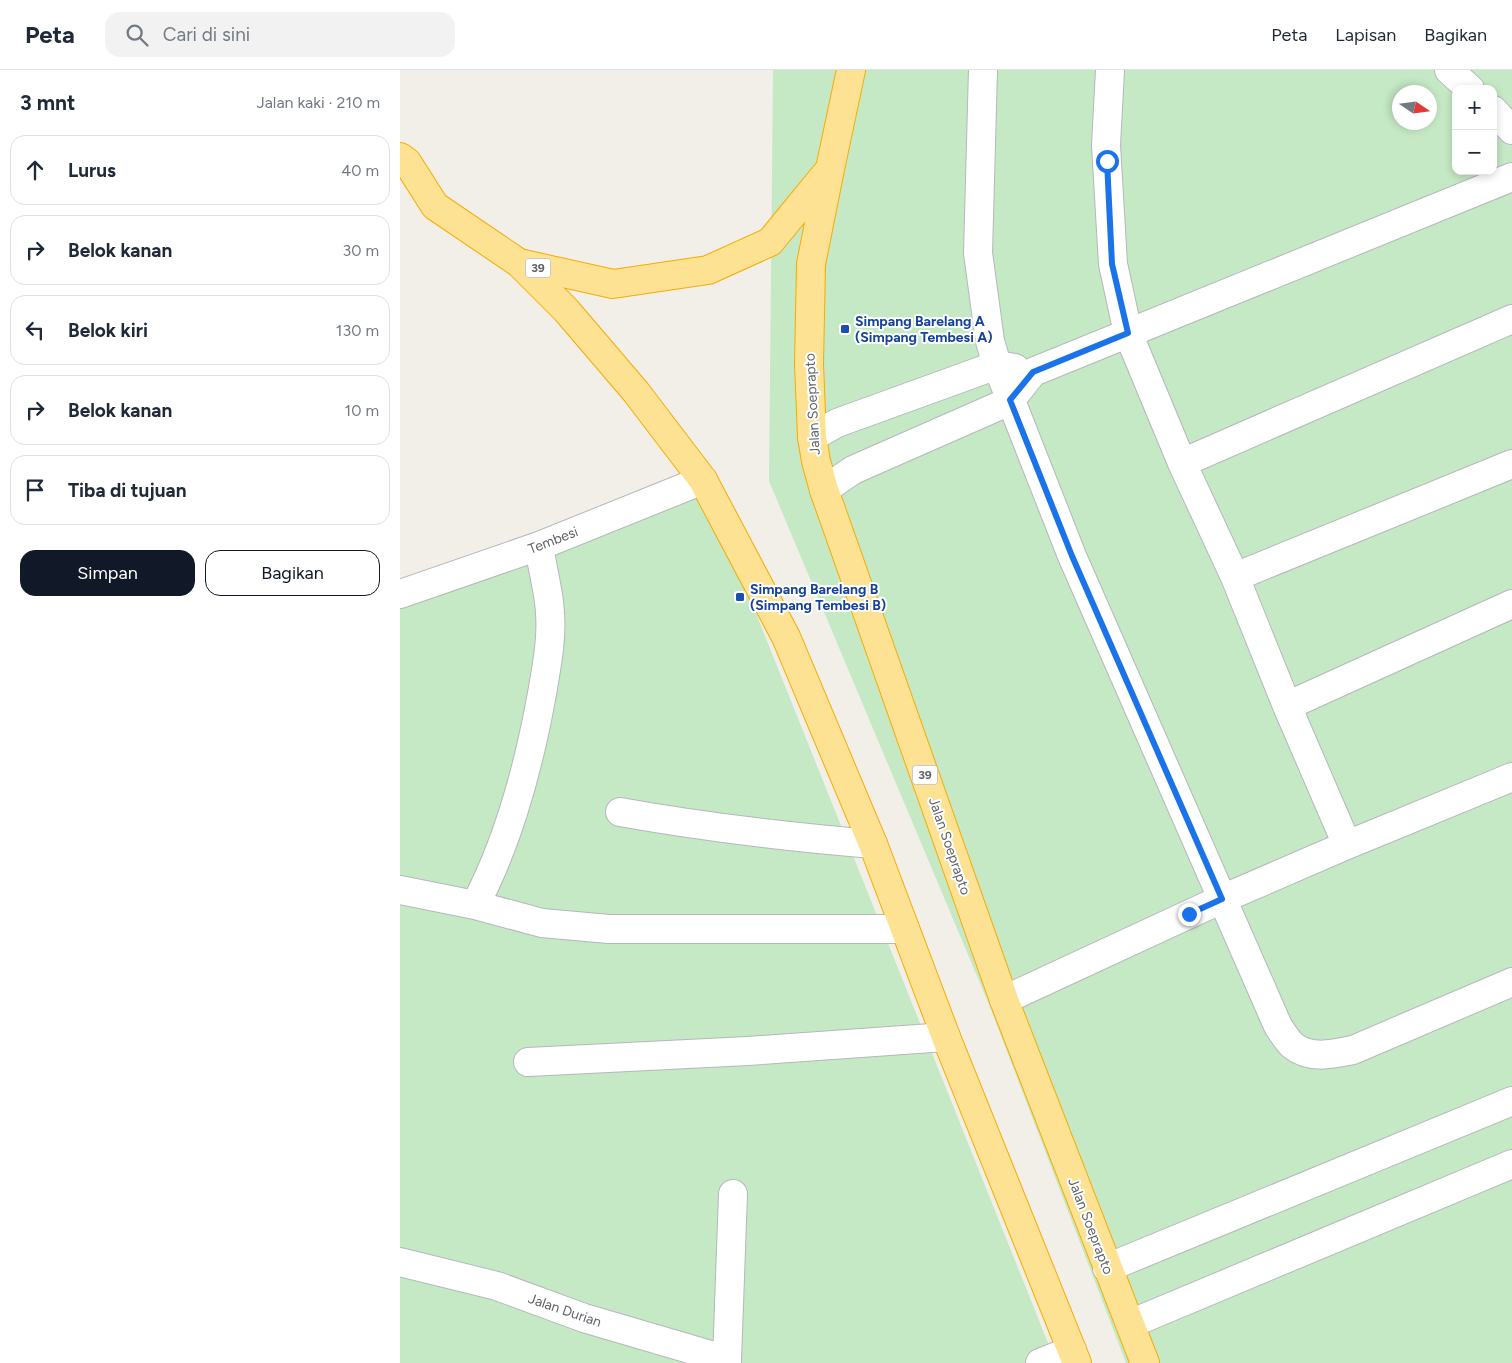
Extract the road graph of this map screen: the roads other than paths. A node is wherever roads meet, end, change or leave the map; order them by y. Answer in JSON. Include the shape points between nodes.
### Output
{"nodes":[{"id":1,"x":852,"y":70,"type":"edge"},
{"id":2,"x":983,"y":70,"type":"edge"},
{"id":3,"x":1110,"y":70,"type":"edge"},
{"id":4,"x":1449,"y":70,"type":"edge"},
{"id":5,"x":1466,"y":85,"type":"edge"},
{"id":6,"x":1497,"y":114,"type":"edge"},
{"id":7,"x":1512,"y":130,"type":"edge"},
{"id":8,"x":402,"y":153,"type":"edge"},
{"id":9,"x":830,"y":169,"type":"junction"},
{"id":10,"x":1512,"y":177,"type":"edge"},
{"id":11,"x":518,"y":263,"type":"junction"},
{"id":12,"x":1512,"y":319,"type":"edge"},
{"id":13,"x":1128,"y":333,"type":"junction"},
{"id":14,"x":997,"y":366,"type":"junction"},
{"id":15,"x":1033,"y":372,"type":"junction"},
{"id":16,"x":1010,"y":400,"type":"junction"},
{"id":17,"x":812,"y":437,"type":"junction"},
{"id":18,"x":1182,"y":463,"type":"junction"},
{"id":19,"x":1512,"y":464,"type":"edge"},
{"id":20,"x":703,"y":480,"type":"junction"},
{"id":21,"x":824,"y":490,"type":"junction"},
{"id":22,"x":539,"y":546,"type":"junction"},
{"id":23,"x":1234,"y":577,"type":"junction"},
{"id":24,"x":400,"y":594,"type":"edge"},
{"id":25,"x":1512,"y":604,"type":"edge"},
{"id":26,"x":1286,"y":706,"type":"junction"},
{"id":27,"x":1512,"y":777,"type":"edge"},
{"id":28,"x":620,"y":812,"type":"dead end"},
{"id":29,"x":873,"y":844,"type":"junction"},
{"id":30,"x":1347,"y":845,"type":"junction"},
{"id":31,"x":400,"y":890,"type":"edge"},
{"id":32,"x":1222,"y":899,"type":"junction"},
{"id":33,"x":475,"y":905,"type":"junction"},
{"id":34,"x":905,"y":929,"type":"junction"},
{"id":35,"x":1512,"y":982,"type":"edge"},
{"id":36,"x":1004,"y":1000,"type":"junction"},
{"id":37,"x":946,"y":1037,"type":"junction"},
{"id":38,"x":528,"y":1062,"type":"dead end"},
{"id":39,"x":1512,"y":1101,"type":"edge"},
{"id":40,"x":1512,"y":1164,"type":"edge"},
{"id":41,"x":733,"y":1194,"type":"dead end"},
{"id":42,"x":400,"y":1262,"type":"edge"},
{"id":43,"x":1107,"y":1268,"type":"junction"},
{"id":44,"x":1130,"y":1324,"type":"junction"},
{"id":45,"x":1074,"y":1357,"type":"edge"},
{"id":46,"x":727,"y":1362,"type":"edge"},
{"id":47,"x":1040,"y":1363,"type":"edge"},
{"id":48,"x":1145,"y":1363,"type":"edge"}],
"edges":[{"from":1,"to":9,"type":"highway","name":"Jalan Soeprapto","number":"39"},
{"from":2,"to":14,"type":"street","via":[[978,253],[988,332]]},
{"from":3,"to":13,"type":"street","via":[[1106,145],[1112,264]]},
{"from":4,"to":5,"type":"street"},
{"from":6,"to":7,"type":"street"},
{"from":8,"to":11,"type":"highway","number":"39","via":[[435,206]]},
{"from":9,"to":11,"type":"highway","name":"Jalan Soeprapto","number":"39","via":[[770,242],[708,270],[613,284]]},
{"from":9,"to":17,"type":"highway","name":"Jalan Soeprapto","number":"39","via":[[811,264],[808,364]]},
{"from":10,"to":13,"type":"street"},
{"from":11,"to":20,"type":"highway","number":"39","via":[[566,310],[636,392]]},
{"from":12,"to":18,"type":"street"},
{"from":13,"to":15,"type":"street"},
{"from":13,"to":18,"type":"street"},
{"from":14,"to":15,"type":"street"},
{"from":14,"to":16,"type":"street"},
{"from":14,"to":17,"type":"street","via":[[836,423]]},
{"from":15,"to":16,"type":"street"},
{"from":16,"to":21,"type":"street","via":[[853,470]]},
{"from":16,"to":32,"type":"street","via":[[1072,556]]},
{"from":17,"to":21,"type":"highway","name":"Jalan Soeprapto","number":"39"},
{"from":18,"to":23,"type":"street"},
{"from":19,"to":23,"type":"street"},
{"from":20,"to":22,"type":"street","name":"Tembesi"},
{"from":20,"to":29,"type":"highway","number":"39","via":[[786,637]]},
{"from":21,"to":36,"type":"highway","name":"Jalan Soeprapto","number":"39"},
{"from":22,"to":24,"type":"street","name":"Tembesi"},
{"from":22,"to":33,"type":"street","via":[[550,614],[547,660],[538,713],[521,785],[501,848]]},
{"from":23,"to":26,"type":"street"},
{"from":25,"to":26,"type":"street"},
{"from":26,"to":30,"type":"street"},
{"from":27,"to":30,"type":"street"},
{"from":28,"to":29,"type":"street","via":[[759,834]]},
{"from":29,"to":34,"type":"highway","number":"39"},
{"from":30,"to":32,"type":"street"},
{"from":31,"to":33,"type":"street"},
{"from":32,"to":35,"type":"street","via":[[1278,1026],[1292,1045],[1304,1052],[1329,1055],[1353,1050]]},
{"from":32,"to":36,"type":"street"},
{"from":33,"to":34,"type":"street","via":[[542,923],[608,929]]},
{"from":34,"to":37,"type":"highway","number":"39"},
{"from":36,"to":43,"type":"highway","name":"Jalan Soeprapto","number":"39"},
{"from":37,"to":38,"type":"street"},
{"from":37,"to":45,"type":"highway","number":"39"},
{"from":39,"to":43,"type":"street"},
{"from":40,"to":44,"type":"street"},
{"from":41,"to":46,"type":"street"},
{"from":42,"to":46,"type":"street","name":"Jalan Durian","via":[[497,1286],[584,1318]]},
{"from":43,"to":44,"type":"highway","name":"Jalan Soeprapto","number":"39"},
{"from":44,"to":48,"type":"highway","name":"Jalan Soeprapto","number":"39"},
{"from":45,"to":47,"type":"street"}]}
